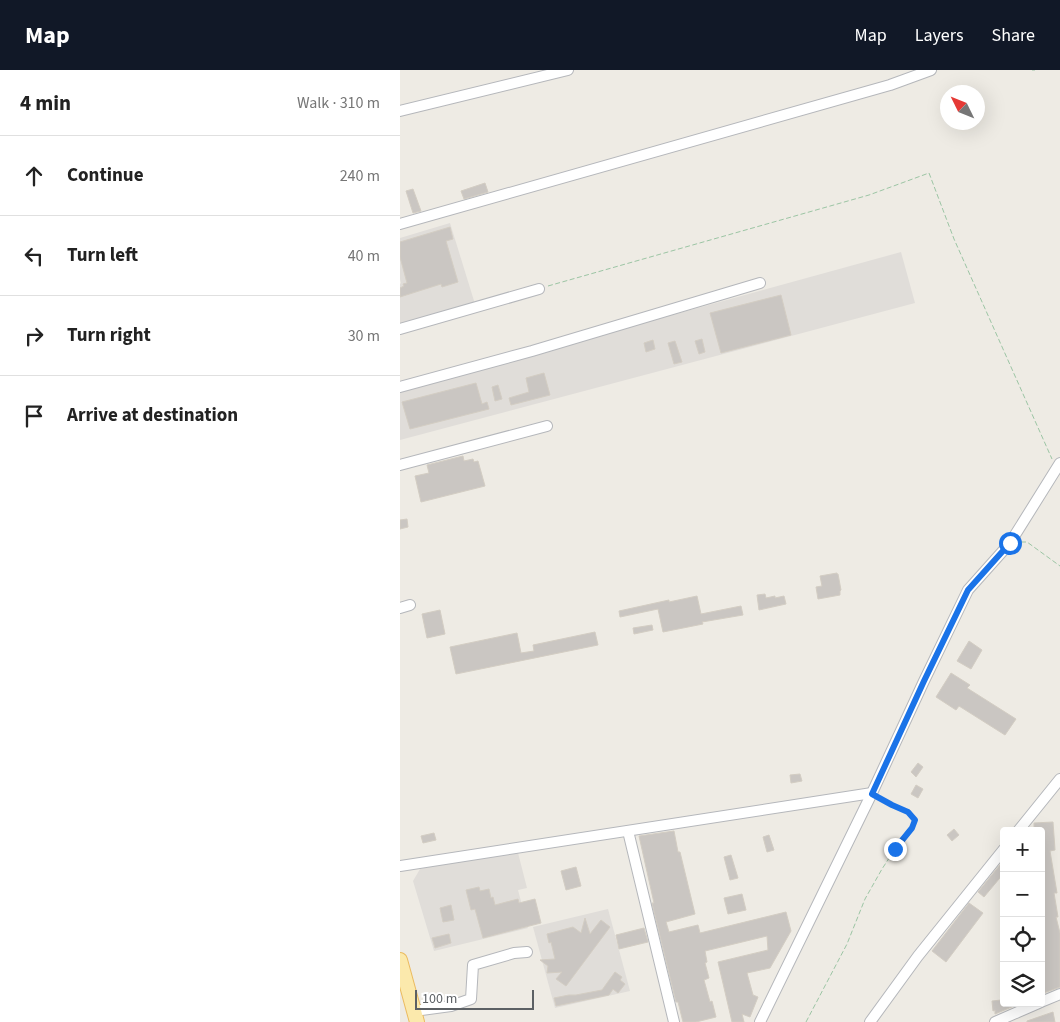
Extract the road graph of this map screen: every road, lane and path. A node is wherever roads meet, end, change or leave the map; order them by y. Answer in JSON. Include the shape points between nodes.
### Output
{"nodes":[{"id":1,"x":568,"y":70,"type":"edge"},
{"id":2,"x":931,"y":70,"type":"edge"},
{"id":3,"x":1032,"y":70,"type":"edge"},
{"id":4,"x":1035,"y":70,"type":"edge"},
{"id":5,"x":400,"y":111,"type":"edge"},
{"id":6,"x":400,"y":224,"type":"edge"},
{"id":7,"x":760,"y":283,"type":"dead end"},
{"id":8,"x":538,"y":289,"type":"joint"},
{"id":9,"x":400,"y":329,"type":"edge"},
{"id":10,"x":400,"y":387,"type":"edge"},
{"id":11,"x":547,"y":426,"type":"dead end"},
{"id":12,"x":400,"y":464,"type":"edge"},
{"id":13,"x":1058,"y":466,"type":"edge"},
{"id":14,"x":1010,"y":543,"type":"junction"},
{"id":15,"x":1060,"y":566,"type":"edge"},
{"id":16,"x":1060,"y":780,"type":"edge"},
{"id":17,"x":872,"y":794,"type":"junction"},
{"id":18,"x":1021,"y":827,"type":"edge"},
{"id":19,"x":628,"y":831,"type":"junction"},
{"id":20,"x":1000,"y":854,"type":"edge"},
{"id":21,"x":400,"y":866,"type":"edge"},
{"id":22,"x":527,"y":952,"type":"dead end"},
{"id":23,"x":400,"y":960,"type":"edge"},
{"id":24,"x":1060,"y":994,"type":"edge"},
{"id":25,"x":1045,"y":1001,"type":"edge"},
{"id":26,"x":1031,"y":1007,"type":"edge"},
{"id":27,"x":415,"y":1017,"type":"edge"},
{"id":28,"x":674,"y":1022,"type":"edge"},
{"id":29,"x":760,"y":1022,"type":"edge"},
{"id":30,"x":806,"y":1022,"type":"edge"},
{"id":31,"x":870,"y":1022,"type":"edge"},
{"id":32,"x":995,"y":1022,"type":"edge"}],
"edges":[{"from":1,"to":5,"type":"street"},
{"from":2,"to":6,"type":"street","via":[[890,85]]},
{"from":3,"to":4,"type":"path"},
{"from":7,"to":10,"type":"street"},
{"from":8,"to":9,"type":"street"},
{"from":8,"to":13,"type":"path","via":[[869,195],[929,173],[954,239]]},
{"from":11,"to":12,"type":"street"},
{"from":13,"to":14,"type":"street"},
{"from":14,"to":15,"type":"path","via":[[1027,542]]},
{"from":14,"to":17,"type":"street","via":[[968,590]]},
{"from":16,"to":18,"type":"street"},
{"from":17,"to":19,"type":"street"},
{"from":17,"to":29,"type":"street"},
{"from":17,"to":30,"type":"path","via":[[908,812],[915,820],[865,899]]},
{"from":19,"to":21,"type":"street"},
{"from":19,"to":28,"type":"street"},
{"from":20,"to":31,"type":"street"},
{"from":22,"to":27,"type":"street","via":[[473,965],[471,999]]},
{"from":23,"to":27,"type":"main road"},
{"from":24,"to":25,"type":"street"},
{"from":26,"to":32,"type":"street"}]}
